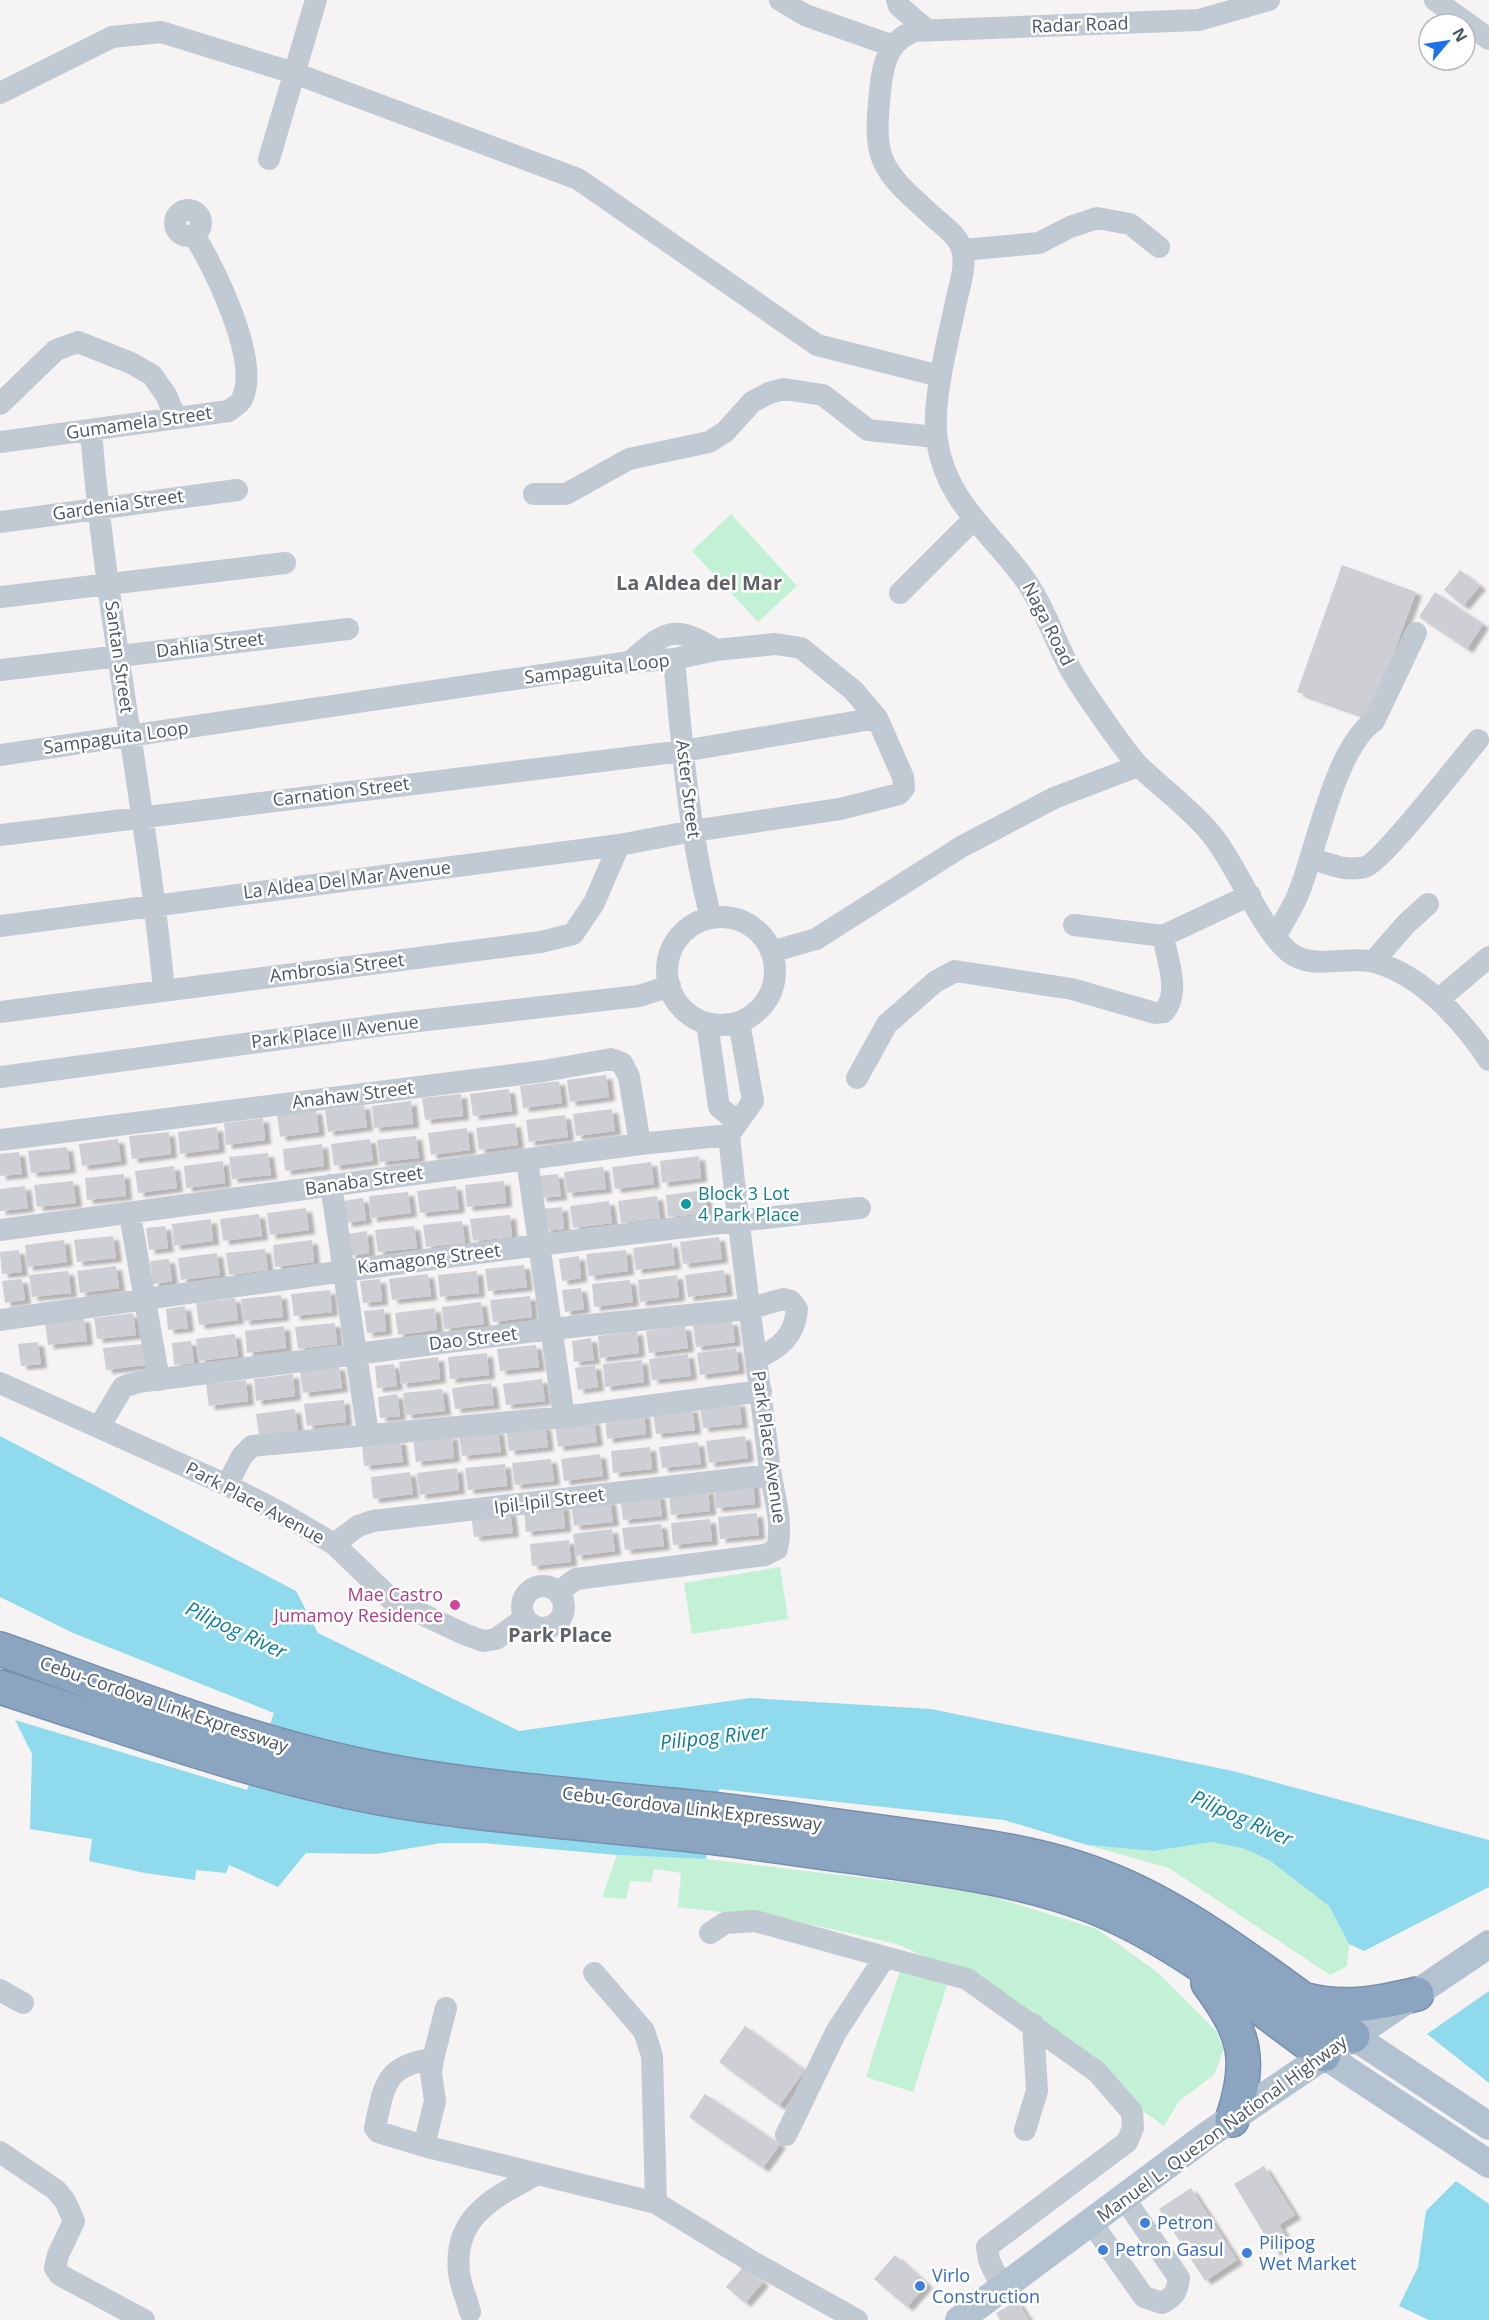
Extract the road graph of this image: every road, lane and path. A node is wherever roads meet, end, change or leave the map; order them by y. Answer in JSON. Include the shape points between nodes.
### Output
{"nodes":[{"id":1,"x":316,"y":0,"type":"edge"},
{"id":2,"x":780,"y":0,"type":"edge"},
{"id":3,"x":897,"y":0,"type":"edge"},
{"id":4,"x":1269,"y":0,"type":"edge"},
{"id":5,"x":1435,"y":0,"type":"edge"},
{"id":6,"x":927,"y":30,"type":"junction"},
{"id":7,"x":1489,"y":39,"type":"edge"},
{"id":8,"x":893,"y":46,"type":"junction"},
{"id":9,"x":294,"y":73,"type":"junction"},
{"id":10,"x":0,"y":93,"type":"edge"},
{"id":11,"x":269,"y":159,"type":"dead end"},
{"id":12,"x":194,"y":235,"type":"dead end"},
{"id":13,"x":1159,"y":247,"type":"dead end"},
{"id":14,"x":963,"y":250,"type":"junction"},
{"id":15,"x":940,"y":376,"type":"junction"},
{"id":16,"x":0,"y":404,"type":"edge"},
{"id":17,"x":175,"y":416,"type":"junction"},
{"id":18,"x":91,"y":431,"type":"junction"},
{"id":19,"x":936,"y":437,"type":"junction"},
{"id":20,"x":0,"y":442,"type":"edge"},
{"id":21,"x":237,"y":490,"type":"dead end"},
{"id":22,"x":534,"y":494,"type":"dead end"},
{"id":23,"x":97,"y":507,"type":"junction"},
{"id":24,"x":973,"y":520,"type":"junction"},
{"id":25,"x":0,"y":522,"type":"edge"},
{"id":26,"x":285,"y":563,"type":"dead end"},
{"id":27,"x":109,"y":584,"type":"junction"},
{"id":28,"x":900,"y":593,"type":"dead end"},
{"id":29,"x":0,"y":597,"type":"edge"},
{"id":30,"x":348,"y":629,"type":"dead end"},
{"id":31,"x":1416,"y":633,"type":"dead end"},
{"id":32,"x":716,"y":650,"type":"junction"},
{"id":33,"x":118,"y":656,"type":"junction"},
{"id":34,"x":674,"y":659,"type":"junction"},
{"id":35,"x":630,"y":662,"type":"junction"},
{"id":36,"x":0,"y":670,"type":"edge"},
{"id":37,"x":877,"y":718,"type":"junction"},
{"id":38,"x":130,"y":737,"type":"junction"},
{"id":39,"x":1478,"y":740,"type":"dead end"},
{"id":40,"x":683,"y":751,"type":"junction"},
{"id":41,"x":0,"y":755,"type":"edge"},
{"id":42,"x":1138,"y":766,"type":"junction"},
{"id":43,"x":142,"y":816,"type":"junction"},
{"id":44,"x":693,"y":831,"type":"junction"},
{"id":45,"x":0,"y":835,"type":"edge"},
{"id":46,"x":619,"y":845,"type":"junction"},
{"id":47,"x":1311,"y":858,"type":"junction"},
{"id":48,"x":1250,"y":895,"type":"junction"},
{"id":49,"x":1428,"y":904,"type":"dead end"},
{"id":50,"x":156,"y":905,"type":"junction"},
{"id":51,"x":711,"y":918,"type":"junction"},
{"id":52,"x":1074,"y":925,"type":"dead end"},
{"id":53,"x":0,"y":926,"type":"edge"},
{"id":54,"x":1162,"y":936,"type":"junction"},
{"id":55,"x":1275,"y":937,"type":"junction"},
{"id":56,"x":771,"y":952,"type":"junction"},
{"id":57,"x":1489,"y":957,"type":"edge"},
{"id":58,"x":1373,"y":962,"type":"junction"},
{"id":59,"x":670,"y":986,"type":"junction"},
{"id":60,"x":164,"y":990,"type":"junction"},
{"id":61,"x":1439,"y":999,"type":"junction"},
{"id":62,"x":0,"y":1012,"type":"edge"},
{"id":63,"x":739,"y":1022,"type":"junction"},
{"id":64,"x":707,"y":1023,"type":"junction"},
{"id":65,"x":1489,"y":1060,"type":"edge"},
{"id":66,"x":0,"y":1077,"type":"edge"},
{"id":67,"x":857,"y":1078,"type":"dead end"},
{"id":68,"x":733,"y":1129,"type":"junction"},
{"id":69,"x":0,"y":1140,"type":"edge"},
{"id":70,"x":640,"y":1144,"type":"junction"},
{"id":71,"x":527,"y":1160,"type":"junction"},
{"id":72,"x":331,"y":1185,"type":"junction"},
{"id":73,"x":860,"y":1208,"type":"dead end"},
{"id":74,"x":130,"y":1215,"type":"junction"},
{"id":75,"x":738,"y":1220,"type":"junction"},
{"id":76,"x":0,"y":1230,"type":"edge"},
{"id":77,"x":539,"y":1246,"type":"junction"},
{"id":78,"x":344,"y":1270,"type":"junction"},
{"id":79,"x":145,"y":1299,"type":"junction"},
{"id":80,"x":748,"y":1309,"type":"junction"},
{"id":81,"x":0,"y":1320,"type":"edge"},
{"id":82,"x":551,"y":1329,"type":"junction"},
{"id":83,"x":357,"y":1355,"type":"junction"},
{"id":84,"x":756,"y":1359,"type":"junction"},
{"id":85,"x":159,"y":1380,"type":"junction"},
{"id":86,"x":0,"y":1383,"type":"edge"},
{"id":87,"x":760,"y":1392,"type":"junction"},
{"id":88,"x":564,"y":1417,"type":"junction"},
{"id":89,"x":99,"y":1427,"type":"junction"},
{"id":90,"x":368,"y":1434,"type":"junction"},
{"id":91,"x":770,"y":1475,"type":"junction"},
{"id":92,"x":227,"y":1485,"type":"junction"},
{"id":93,"x":334,"y":1544,"type":"junction"},
{"id":94,"x":558,"y":1592,"type":"junction"},
{"id":95,"x":525,"y":1618,"type":"junction"},
{"id":96,"x":0,"y":1649,"type":"edge"},
{"id":97,"x":0,"y":1687,"type":"edge"},
{"id":98,"x":259,"y":1756,"type":"junction"},
{"id":99,"x":712,"y":1824,"type":"junction"},
{"id":100,"x":710,"y":1933,"type":"dead end"},
{"id":101,"x":1489,"y":1944,"type":"edge"},
{"id":102,"x":885,"y":1957,"type":"junction"},
{"id":103,"x":1195,"y":1964,"type":"junction"},
{"id":104,"x":594,"y":1972,"type":"dead end"},
{"id":105,"x":0,"y":1990,"type":"edge"},
{"id":106,"x":1417,"y":1994,"type":"junction"},
{"id":107,"x":1300,"y":1999,"type":"junction"},
{"id":108,"x":23,"y":2003,"type":"dead end"},
{"id":109,"x":446,"y":2008,"type":"dead end"},
{"id":110,"x":1034,"y":2024,"type":"junction"},
{"id":111,"x":1353,"y":2036,"type":"junction"},
{"id":112,"x":1324,"y":2055,"type":"junction"},
{"id":113,"x":433,"y":2059,"type":"junction"},
{"id":114,"x":1223,"y":2125,"type":"junction"},
{"id":115,"x":1489,"y":2126,"type":"edge"},
{"id":116,"x":1025,"y":2130,"type":"dead end"},
{"id":117,"x":786,"y":2135,"type":"dead end"},
{"id":118,"x":424,"y":2146,"type":"junction"},
{"id":119,"x":0,"y":2152,"type":"edge"},
{"id":120,"x":1489,"y":2164,"type":"edge"},
{"id":121,"x":537,"y":2174,"type":"junction"},
{"id":122,"x":1124,"y":2198,"type":"junction"},
{"id":123,"x":656,"y":2204,"type":"junction"},
{"id":124,"x":1091,"y":2222,"type":"junction"},
{"id":125,"x":1002,"y":2288,"type":"junction"},
{"id":126,"x":470,"y":2312,"type":"dead end"},
{"id":127,"x":146,"y":2320,"type":"edge"},
{"id":128,"x":161,"y":2320,"type":"edge"},
{"id":129,"x":857,"y":2320,"type":"edge"},
{"id":130,"x":959,"y":2320,"type":"edge"}],
"edges":[{"from":1,"to":9,"type":"street"},
{"from":2,"to":8,"type":"street","via":[[805,15]]},
{"from":3,"to":6,"type":"street"},
{"from":4,"to":6,"type":"street","name":"Radar Road","via":[[1199,20]]},
{"from":5,"to":7,"type":"street"},
{"from":6,"to":8,"type":"street","name":"Radar Road","via":[[902,35]]},
{"from":8,"to":14,"type":"street","via":[[884,63],[875,133],[884,167],[954,235]]},
{"from":9,"to":10,"type":"street","via":[[161,32],[112,37]]},
{"from":9,"to":11,"type":"street"},
{"from":9,"to":15,"type":"street","via":[[578,179],[817,345]]},
{"from":12,"to":17,"type":"street","name":"Gumamela Street","via":[[216,271],[236,320],[247,388],[241,402],[229,411]]},
{"from":13,"to":14,"type":"street","via":[[1130,224],[1097,218],[1039,243]]},
{"from":14,"to":15,"type":"street","name":"Naga Road","via":[[963,269]]},
{"from":15,"to":19,"type":"street","name":"Naga Road"},
{"from":16,"to":17,"type":"street","via":[[56,350],[78,342],[152,375]]},
{"from":17,"to":18,"type":"street","name":"Gumamela Street"},
{"from":18,"to":20,"type":"street","name":"Gumamela Street"},
{"from":18,"to":23,"type":"street","name":"Santan Street"},
{"from":19,"to":22,"type":"street","via":[[868,430],[823,395],[784,389],[752,402],[725,432],[709,442],[629,459],[566,494]]},
{"from":19,"to":24,"type":"street","name":"Naga Road","via":[[945,474]]},
{"from":21,"to":23,"type":"street","name":"Gardenia Street"},
{"from":23,"to":25,"type":"street","name":"Gardenia Street"},
{"from":23,"to":27,"type":"street","name":"Santan Street"},
{"from":24,"to":28,"type":"street"},
{"from":24,"to":42,"type":"street","name":"Naga Road","via":[[1023,576],[1070,668]]},
{"from":26,"to":27,"type":"street"},
{"from":27,"to":29,"type":"street"},
{"from":27,"to":33,"type":"street","name":"Santan Street"},
{"from":30,"to":33,"type":"street","name":"Dahlia Street"},
{"from":31,"to":47,"type":"street","via":[[1374,722],[1346,755]]},
{"from":32,"to":34,"type":"street","name":"Sampaguita Loop"},
{"from":32,"to":35,"type":"street","via":[[689,633],[672,634],[645,648]]},
{"from":32,"to":37,"type":"street","name":"Sampaguita Loop","via":[[775,644],[801,648],[853,690]]},
{"from":33,"to":36,"type":"street","name":"Dahlia Street"},
{"from":33,"to":38,"type":"street","name":"Santan Street"},
{"from":34,"to":35,"type":"street","name":"Sampaguita Loop"},
{"from":34,"to":40,"type":"street","name":"Aster Street"},
{"from":35,"to":38,"type":"street","name":"Sampaguita Loop"},
{"from":37,"to":40,"type":"street","name":"Carnation Street"},
{"from":37,"to":44,"type":"street","name":"Sampaguita Loop","via":[[903,777],[904,788],[899,794],[840,809]]},
{"from":38,"to":41,"type":"street","name":"Sampaguita Loop"},
{"from":38,"to":43,"type":"street","name":"Santan Street"},
{"from":39,"to":47,"type":"street","via":[[1367,867],[1351,869]]},
{"from":40,"to":43,"type":"street","name":"Carnation Street"},
{"from":40,"to":44,"type":"street","name":"Aster Street"},
{"from":42,"to":48,"type":"street","name":"Naga Road","via":[[1184,804],[1214,837]]},
{"from":42,"to":56,"type":"street","via":[[1054,798],[961,847],[816,939]]},
{"from":43,"to":45,"type":"street","name":"Carnation Street"},
{"from":43,"to":50,"type":"street","name":"Santan Street"},
{"from":44,"to":46,"type":"street","name":"La Aldea Del Mar Avenue"},
{"from":44,"to":51,"type":"street","name":"Aster Street","via":[[699,875]]},
{"from":46,"to":50,"type":"street","name":"La Aldea Del Mar Avenue"},
{"from":46,"to":60,"type":"street","name":"Ambrosia Street","via":[[594,903],[573,934],[541,942]]},
{"from":47,"to":55,"type":"street","via":[[1298,894]]},
{"from":48,"to":54,"type":"street"},
{"from":48,"to":55,"type":"street","name":"Naga Road"},
{"from":49,"to":58,"type":"street"},
{"from":50,"to":53,"type":"street","name":"La Aldea Del Mar Avenue"},
{"from":50,"to":60,"type":"street","name":"Santan Street"},
{"from":51,"to":56,"type":"street","via":[[734,918],[750,925]]},
{"from":51,"to":59,"type":"street","via":[[693,925],[677,938],[667,964]]},
{"from":52,"to":54,"type":"street"},
{"from":54,"to":67,"type":"street","via":[[1173,993],[1164,1012],[1155,1013],[1072,990],[955,971],[935,982],[887,1024]]},
{"from":55,"to":58,"type":"street","name":"Naga Road","via":[[1291,954],[1311,961]]},
{"from":56,"to":63,"type":"street","via":[[775,969],[769,993],[754,1013]]},
{"from":57,"to":61,"type":"street"},
{"from":58,"to":61,"type":"street","name":"Naga Road"},
{"from":59,"to":64,"type":"street","via":[[681,1007]]},
{"from":59,"to":66,"type":"street","name":"Park Place II Avenue","via":[[639,996],[392,1024]]},
{"from":60,"to":62,"type":"street","name":"Ambrosia Street"},
{"from":61,"to":65,"type":"street","name":"Naga Road"},
{"from":63,"to":64,"type":"street"},
{"from":63,"to":68,"type":"street","via":[[753,1101]]},
{"from":64,"to":68,"type":"street","via":[[719,1107]]},
{"from":68,"to":70,"type":"street","name":"Banaba Street"},
{"from":68,"to":75,"type":"street","name":"Park Place Avenue"},
{"from":69,"to":70,"type":"street","name":"Anahaw Street","via":[[521,1074],[611,1059],[622,1063],[629,1077]]},
{"from":70,"to":71,"type":"street","name":"Banaba Street"},
{"from":71,"to":72,"type":"street","name":"Banaba Street"},
{"from":71,"to":77,"type":"street"},
{"from":72,"to":74,"type":"street","name":"Banaba Street"},
{"from":72,"to":78,"type":"street"},
{"from":73,"to":75,"type":"street","name":"Kamagong Street"},
{"from":74,"to":76,"type":"street","name":"Banaba Street"},
{"from":74,"to":79,"type":"street"},
{"from":75,"to":77,"type":"street","name":"Kamagong Street"},
{"from":75,"to":80,"type":"street","name":"Park Place Avenue"},
{"from":77,"to":78,"type":"street","name":"Kamagong Street"},
{"from":77,"to":82,"type":"street"},
{"from":78,"to":79,"type":"street","name":"Kamagong Street"},
{"from":78,"to":83,"type":"street"},
{"from":79,"to":81,"type":"street","name":"Kamagong Street"},
{"from":79,"to":85,"type":"street"},
{"from":80,"to":82,"type":"street","name":"Dao Street"},
{"from":80,"to":84,"type":"street","name":"Park Place Avenue"},
{"from":80,"to":84,"type":"street","name":"Dao Street","via":[[783,1299],[791,1301],[797,1309],[785,1342]]},
{"from":82,"to":83,"type":"street","name":"Dao Street"},
{"from":82,"to":88,"type":"street"},
{"from":83,"to":85,"type":"street","name":"Dao Street"},
{"from":83,"to":90,"type":"street"},
{"from":84,"to":87,"type":"street","name":"Park Place Avenue"},
{"from":85,"to":89,"type":"street","name":"Dao Street","via":[[123,1387]]},
{"from":86,"to":89,"type":"street","name":"Park Place Avenue"},
{"from":87,"to":88,"type":"street"},
{"from":87,"to":91,"type":"street","name":"Park Place Avenue"},
{"from":88,"to":90,"type":"street"},
{"from":89,"to":92,"type":"street","name":"Park Place Avenue"},
{"from":90,"to":92,"type":"street","via":[[252,1446],[242,1456]]},
{"from":91,"to":93,"type":"street","name":"Ipil-Ipil Street","via":[[373,1521],[358,1526]]},
{"from":91,"to":94,"type":"street","name":"Park Place Avenue","via":[[781,1534],[777,1549],[765,1554],[576,1579]]},
{"from":92,"to":93,"type":"street","name":"Park Place Avenue"},
{"from":93,"to":95,"type":"street","name":"Park Place Avenue","via":[[392,1600],[473,1638],[496,1639]]},
{"from":94,"to":95,"type":"street","via":[[540,1586],[528,1592],[522,1605]]},
{"from":94,"to":95,"type":"street","via":[[564,1608],[557,1624],[539,1629]]},
{"from":96,"to":98,"type":"highway","name":"Cebu-Cordova Link Expressway"},
{"from":97,"to":98,"type":"highway","name":"Cebu-Cordova Link Expressway"},
{"from":98,"to":99,"type":"highway","name":"Cebu-Cordova Link Expressway","via":[[490,1787]]},
{"from":99,"to":103,"type":"highway","name":"Cebu-Cordova Link Expressway","via":[[1042,1891],[1113,1915]]},
{"from":99,"to":107,"type":"highway","name":"Cebu-Cordova Link Expressway","via":[[1002,1851],[1098,1875],[1196,1926]]},
{"from":100,"to":102,"type":"street","via":[[725,1923],[756,1921]]},
{"from":101,"to":106,"type":"main road","name":"Manuel L. Quezon National Highway"},
{"from":102,"to":110,"type":"street","via":[[967,1979]]},
{"from":102,"to":117,"type":"street","via":[[836,2032]]},
{"from":103,"to":112,"type":"highway","name":"Cebu-Cordova Link Expressway"},
{"from":103,"to":114,"type":"highway","via":[[1233,2019],[1243,2045],[1245,2073]]},
{"from":104,"to":123,"type":"street","via":[[644,2031],[652,2056]]},
{"from":105,"to":108,"type":"street"},
{"from":106,"to":107,"type":"highway","via":[[1357,2005],[1327,2005]]},
{"from":106,"to":111,"type":"main road","name":"Manuel L. Quezon National Highway"},
{"from":107,"to":111,"type":"highway","name":"Cebu-Cordova Link Expressway"},
{"from":109,"to":113,"type":"street"},
{"from":110,"to":116,"type":"street","via":[[1037,2091]]},
{"from":110,"to":125,"type":"street","via":[[1097,2072],[1132,2112],[1133,2128],[1127,2142],[987,2247]]},
{"from":111,"to":112,"type":"main road","name":"Manuel L. Quezon National Highway"},
{"from":111,"to":115,"type":"main road"},
{"from":112,"to":114,"type":"main road","name":"Manuel L. Quezon National Highway"},
{"from":112,"to":120,"type":"main road"},
{"from":113,"to":118,"type":"street","via":[[435,2101]]},
{"from":113,"to":118,"type":"street","via":[[409,2062],[396,2072],[383,2089],[375,2128],[381,2134]]},
{"from":114,"to":122,"type":"main road","name":"Manuel L. Quezon National Highway"},
{"from":118,"to":121,"type":"street"},
{"from":119,"to":127,"type":"street","via":[[56,2190],[65,2201],[74,2221],[58,2255],[55,2268],[60,2275]]},
{"from":121,"to":123,"type":"street"},
{"from":121,"to":126,"type":"street","via":[[486,2203],[462,2238],[459,2272]]},
{"from":122,"to":124,"type":"main road","name":"Manuel L. Quezon National Highway"},
{"from":122,"to":124,"type":"street","via":[[1179,2278],[1173,2297],[1162,2303],[1144,2297]]},
{"from":123,"to":129,"type":"street"},
{"from":124,"to":125,"type":"main road","name":"Manuel L. Quezon National Highway"},
{"from":125,"to":130,"type":"main road","name":"Manuel L. Quezon National Highway"},
{"from":127,"to":128,"type":"street"}]}
